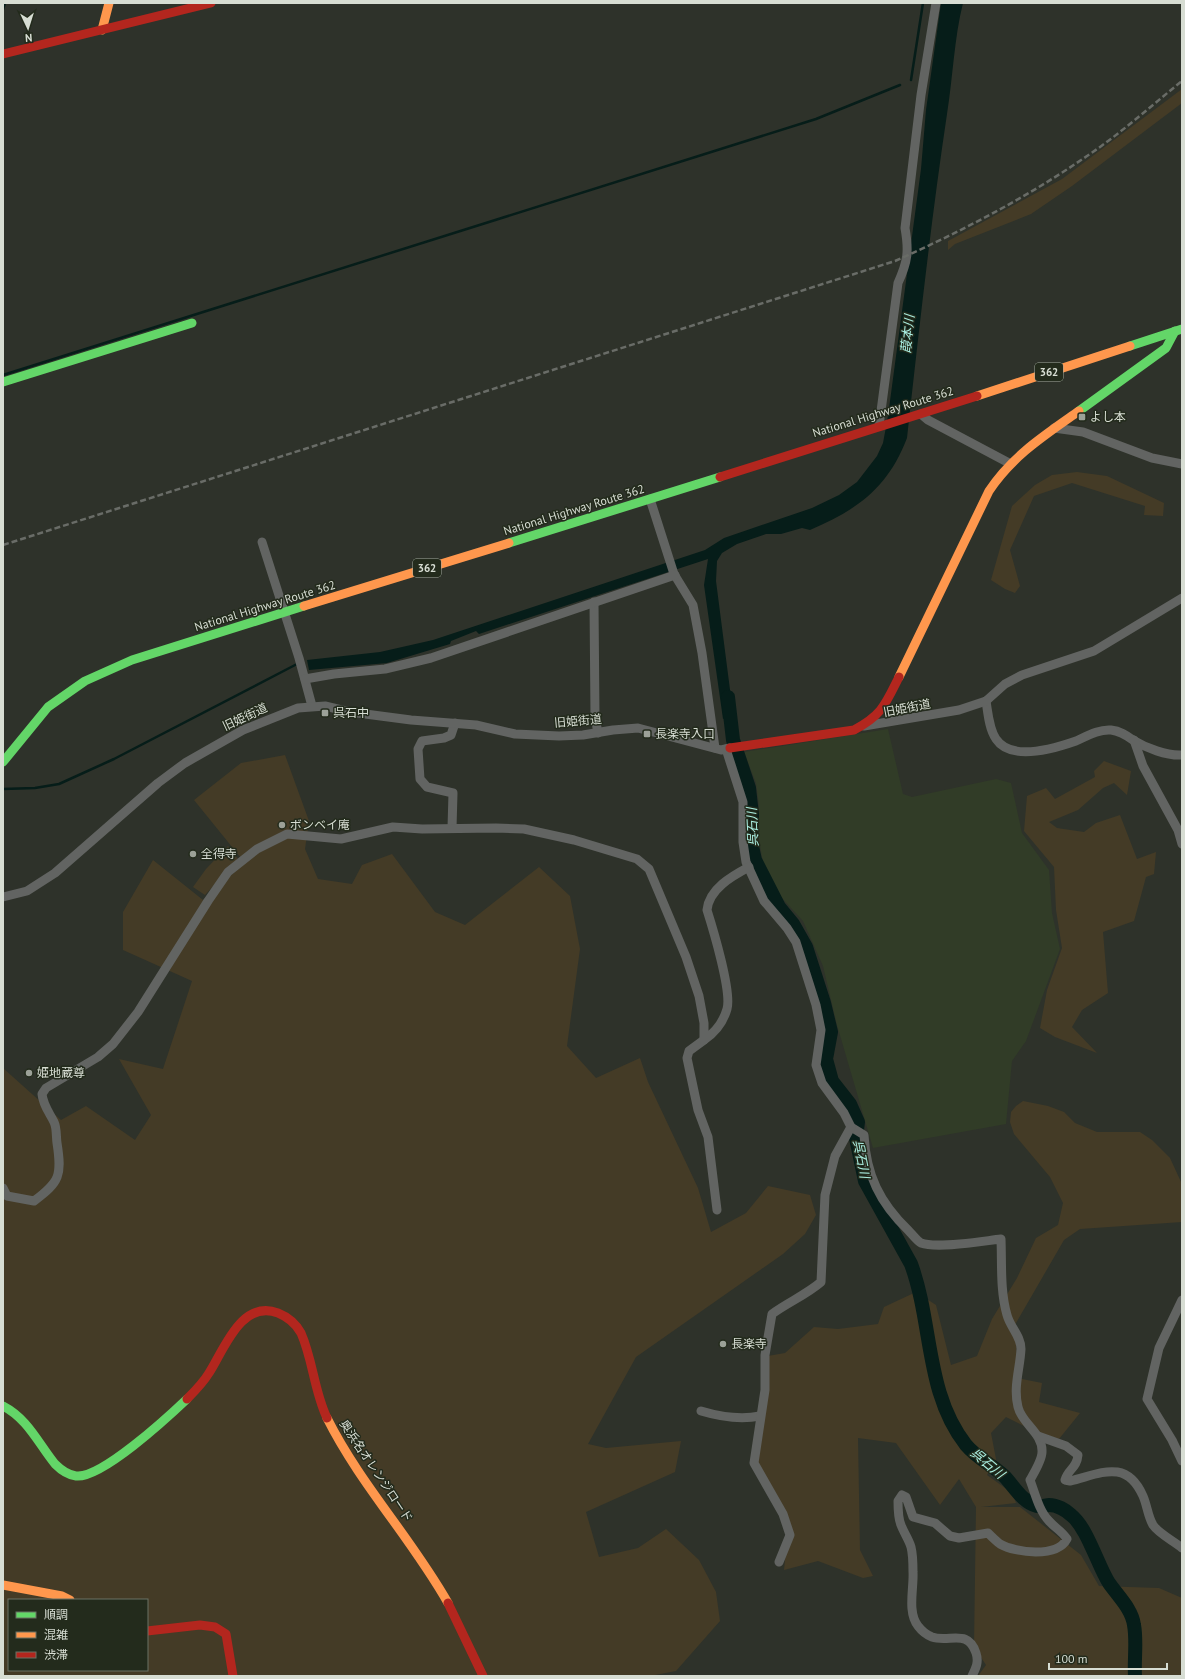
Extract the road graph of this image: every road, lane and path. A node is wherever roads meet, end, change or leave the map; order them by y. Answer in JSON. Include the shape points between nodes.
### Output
{"nodes":[{"id":1,"x":109,"y":3,"type":"edge"},
{"id":2,"x":211,"y":3,"type":"edge"},
{"id":3,"x":936,"y":3,"type":"edge"},
{"id":4,"x":102,"y":30,"type":"junction"},
{"id":5,"x":3,"y":54,"type":"edge"},
{"id":6,"x":192,"y":323,"type":"dead end"},
{"id":7,"x":1178,"y":330,"type":"edge"},
{"id":8,"x":3,"y":382,"type":"edge"},
{"id":9,"x":919,"y":414,"type":"junction"},
{"id":10,"x":880,"y":426,"type":"junction"},
{"id":11,"x":1054,"y":428,"type":"junction"},
{"id":12,"x":1009,"y":463,"type":"junction"},
{"id":13,"x":1182,"y":464,"type":"edge"},
{"id":14,"x":650,"y":498,"type":"junction"},
{"id":15,"x":262,"y":542,"type":"dead end"},
{"id":16,"x":675,"y":574,"type":"junction"},
{"id":17,"x":1182,"y":598,"type":"edge"},
{"id":18,"x":594,"y":602,"type":"junction"},
{"id":19,"x":285,"y":613,"type":"junction"},
{"id":20,"x":304,"y":677,"type":"junction"},
{"id":21,"x":986,"y":701,"type":"junction"},
{"id":22,"x":312,"y":706,"type":"junction"},
{"id":23,"x":455,"y":723,"type":"junction"},
{"id":24,"x":861,"y":727,"type":"junction"},
{"id":25,"x":598,"y":733,"type":"junction"},
{"id":26,"x":1134,"y":740,"type":"junction"},
{"id":27,"x":715,"y":748,"type":"junction"},
{"id":28,"x":728,"y":749,"type":"junction"},
{"id":29,"x":1182,"y":755,"type":"edge"},
{"id":30,"x":4,"y":760,"type":"edge"},
{"id":31,"x":452,"y":828,"type":"junction"},
{"id":32,"x":1182,"y":844,"type":"edge"},
{"id":33,"x":749,"y":868,"type":"junction"},
{"id":34,"x":3,"y":897,"type":"edge"},
{"id":35,"x":704,"y":1040,"type":"junction"},
{"id":36,"x":852,"y":1128,"type":"junction"},
{"id":37,"x":3,"y":1188,"type":"edge"},
{"id":38,"x":717,"y":1210,"type":"dead end"},
{"id":39,"x":1182,"y":1300,"type":"edge"},
{"id":40,"x":3,"y":1406,"type":"edge"},
{"id":41,"x":701,"y":1411,"type":"dead end"},
{"id":42,"x":760,"y":1416,"type":"junction"},
{"id":43,"x":1038,"y":1436,"type":"junction"},
{"id":44,"x":1182,"y":1461,"type":"edge"},
{"id":45,"x":1182,"y":1548,"type":"edge"},
{"id":46,"x":778,"y":1562,"type":"dead end"},
{"id":47,"x":3,"y":1585,"type":"edge"},
{"id":48,"x":68,"y":1599,"type":"edge"},
{"id":49,"x":148,"y":1631,"type":"edge"},
{"id":50,"x":233,"y":1676,"type":"edge"},
{"id":51,"x":483,"y":1676,"type":"edge"},
{"id":52,"x":972,"y":1676,"type":"edge"}],
"edges":[{"from":1,"to":4,"type":"main road"},
{"from":2,"to":4,"type":"main road"},
{"from":3,"to":10,"type":"street","via":[[905,228],[907,263],[898,283]]},
{"from":4,"to":5,"type":"main road"},
{"from":6,"to":8,"type":"main road"},
{"from":7,"to":9,"type":"main road","name":"National Highway Route 362","number":"362"},
{"from":7,"to":11,"type":"main road","via":[[1166,348]]},
{"from":9,"to":10,"type":"main road","name":"National Highway Route 362","number":"362"},
{"from":9,"to":12,"type":"street"},
{"from":10,"to":14,"type":"main road","name":"National Highway Route 362","number":"362"},
{"from":11,"to":12,"type":"main road"},
{"from":11,"to":13,"type":"street","via":[[1083,432],[1152,458]]},
{"from":12,"to":24,"type":"main road","via":[[984,498],[882,710]]},
{"from":14,"to":16,"type":"street"},
{"from":14,"to":19,"type":"main road","name":"National Highway Route 362","number":"362"},
{"from":15,"to":19,"type":"street"},
{"from":16,"to":18,"type":"street"},
{"from":16,"to":27,"type":"street","via":[[693,605]]},
{"from":17,"to":21,"type":"street","name":"旧姫街道","via":[[1094,651],[1022,675],[1005,684]]},
{"from":18,"to":20,"type":"street","via":[[431,658],[385,668]]},
{"from":18,"to":25,"type":"street","via":[[595,717]]},
{"from":19,"to":20,"type":"street"},
{"from":19,"to":30,"type":"main road","name":"National Highway Route 362","number":"362","via":[[132,660],[85,681],[48,707]]},
{"from":20,"to":22,"type":"street"},
{"from":21,"to":24,"type":"street","name":"旧姫街道","via":[[952,711]]},
{"from":21,"to":26,"type":"street","via":[[996,740],[1003,747],[1014,750],[1028,752],[1050,749],[1109,730],[1125,734]]},
{"from":22,"to":23,"type":"street","name":"旧姫街道","via":[[411,720]]},
{"from":22,"to":34,"type":"street","name":"旧姫街道","via":[[292,710],[242,730],[185,763],[158,783],[55,873],[27,891]]},
{"from":23,"to":25,"type":"street","name":"旧姫街道","via":[[515,734],[559,736]]},
{"from":23,"to":31,"type":"street","via":[[451,735],[422,741],[418,749],[420,779],[427,787],[453,793]]},
{"from":24,"to":28,"type":"main road","name":"旧姫街道","via":[[849,732]]},
{"from":25,"to":27,"type":"street","name":"旧姫街道","via":[[638,728]]},
{"from":26,"to":29,"type":"street","via":[[1164,753]]},
{"from":26,"to":32,"type":"street","via":[[1143,766],[1178,830]]},
{"from":27,"to":28,"type":"street","name":"旧姫街道"},
{"from":28,"to":33,"type":"street","via":[[743,802],[743,842]]},
{"from":31,"to":35,"type":"street","via":[[524,829],[559,836],[624,854],[637,859],[649,869],[686,957],[699,996]]},
{"from":31,"to":37,"type":"street","via":[[393,827],[341,839],[287,834],[252,852],[228,872],[217,886],[143,1006],[112,1044],[98,1057],[46,1088],[42,1094],[42,1102],[55,1123],[59,1154],[59,1174],[51,1188],[34,1201],[7,1196]]},
{"from":33,"to":35,"type":"street","via":[[722,885],[708,900],[707,910],[725,978],[728,1008],[719,1028]]},
{"from":33,"to":36,"type":"street","via":[[764,901],[796,942],[816,1005],[821,1030],[816,1065],[822,1083]]},
{"from":35,"to":38,"type":"street","via":[[689,1051],[687,1058],[698,1110],[708,1137]]},
{"from":36,"to":42,"type":"street","via":[[835,1156],[825,1195],[821,1282],[809,1293],[790,1301],[772,1314],[765,1355],[765,1390]]},
{"from":36,"to":43,"type":"street","via":[[864,1136],[866,1157],[874,1186],[893,1215],[920,1243],[933,1245],[1001,1239],[1003,1297],[1007,1317],[1016,1331],[1021,1348],[1015,1389],[1018,1408]]},
{"from":39,"to":44,"type":"street","via":[[1159,1348],[1147,1399]]},
{"from":40,"to":51,"type":"main road","name":"奥浜名オレンジロード","via":[[24,1420],[57,1468],[75,1476],[92,1474],[171,1414],[204,1382],[238,1326],[247,1318],[252,1314],[269,1311],[285,1316],[299,1330],[325,1414],[344,1449],[422,1560],[450,1606]]},
{"from":41,"to":42,"type":"street","via":[[730,1418]]},
{"from":42,"to":46,"type":"street","via":[[754,1463],[783,1514],[790,1535]]},
{"from":43,"to":45,"type":"street","via":[[1066,1446],[1078,1455],[1078,1463],[1066,1475],[1065,1480],[1115,1470],[1131,1478],[1140,1490],[1153,1525]]},
{"from":43,"to":52,"type":"street","via":[[1042,1452],[1030,1480],[1048,1520],[1063,1532],[1067,1539],[1064,1544],[1052,1550],[1022,1551],[1000,1544],[988,1533],[959,1538],[950,1536],[935,1523],[913,1516],[906,1497],[902,1495],[898,1501],[900,1524],[911,1548],[912,1596],[917,1626],[934,1638],[960,1637],[967,1640],[974,1647],[978,1657]]},
{"from":47,"to":48,"type":"main road"},
{"from":49,"to":50,"type":"main road","via":[[200,1625],[215,1627],[226,1634]]}]}
